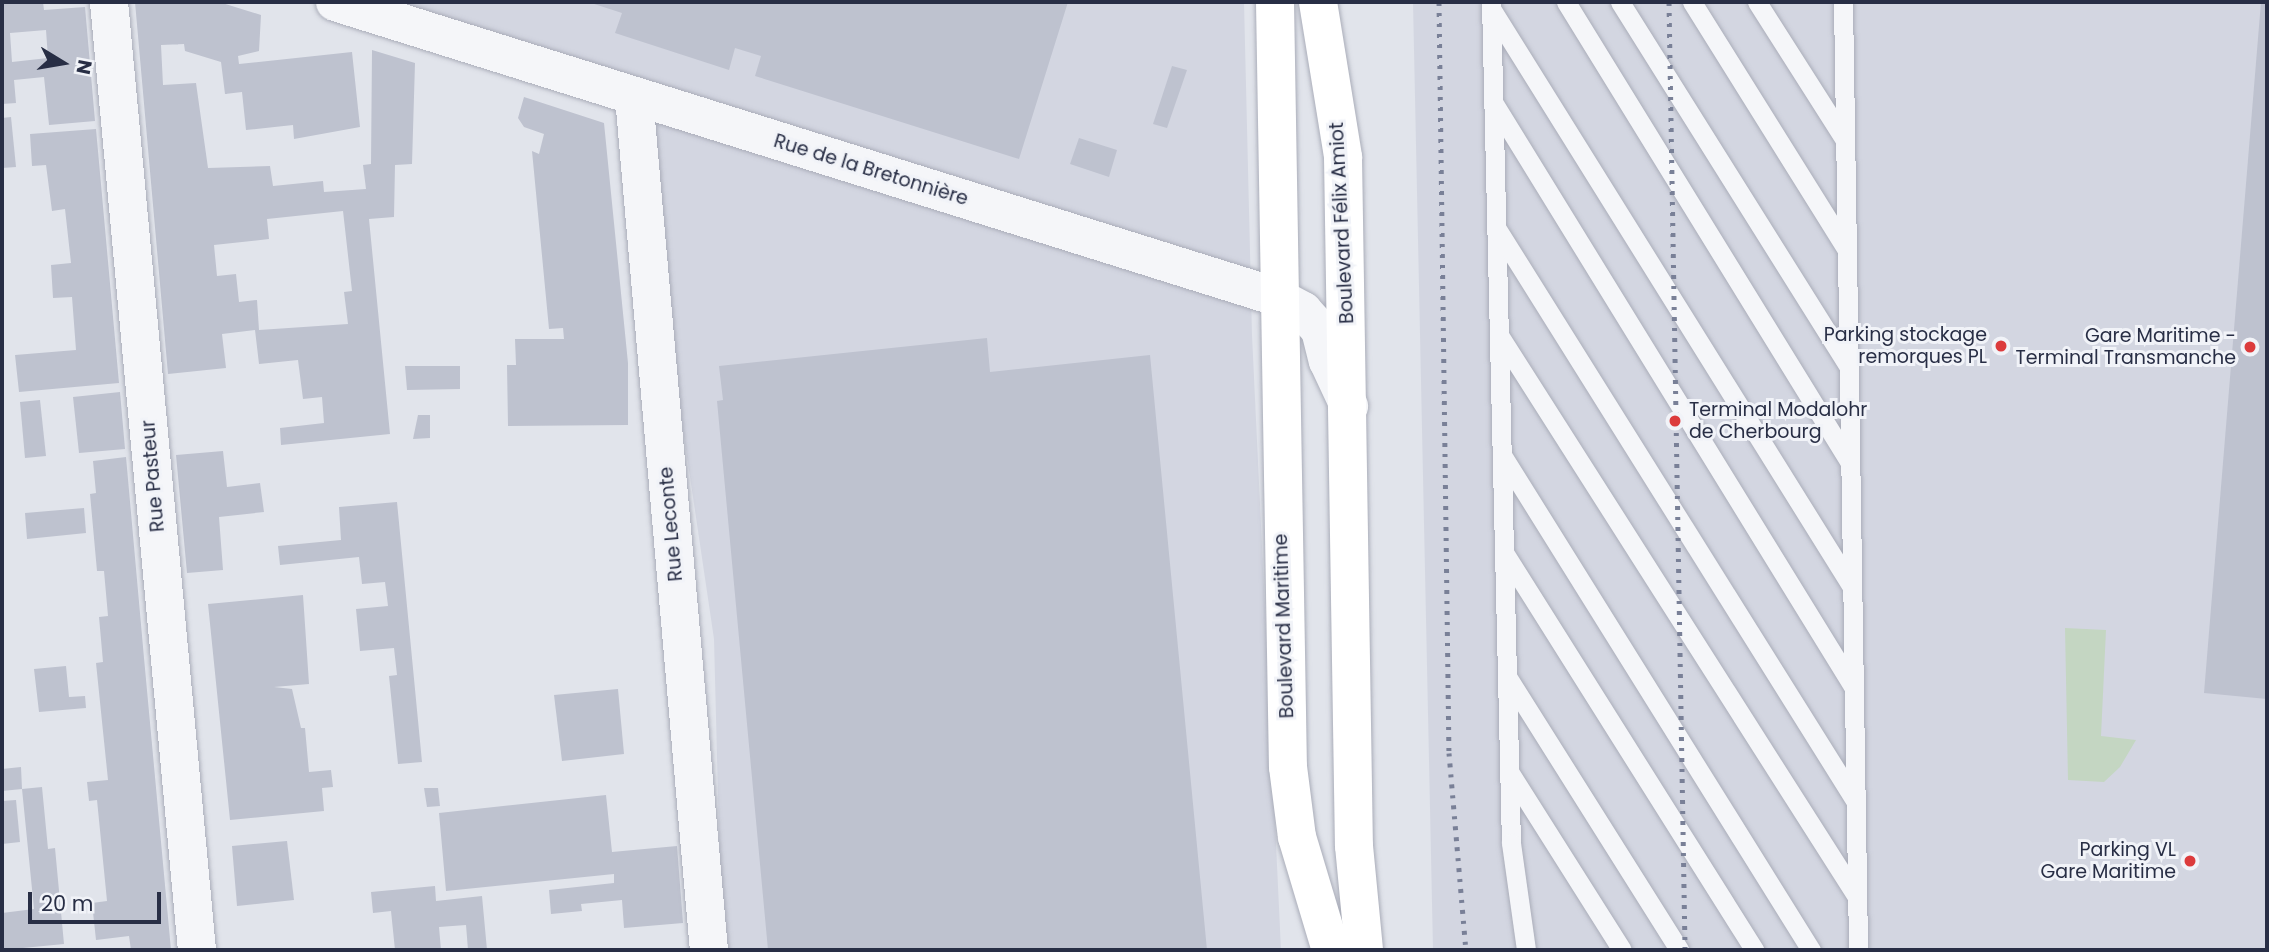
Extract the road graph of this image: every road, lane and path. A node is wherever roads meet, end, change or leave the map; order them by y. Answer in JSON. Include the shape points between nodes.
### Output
{"nodes":[{"id":1,"x":108,"y":2,"type":"edge"},
{"id":2,"x":335,"y":2,"type":"edge"},
{"id":3,"x":1275,"y":2,"type":"edge"},
{"id":4,"x":1318,"y":2,"type":"edge"},
{"id":5,"x":1566,"y":2,"type":"edge"},
{"id":6,"x":1620,"y":2,"type":"edge"},
{"id":7,"x":1692,"y":2,"type":"edge"},
{"id":8,"x":1757,"y":2,"type":"edge"},
{"id":9,"x":1843,"y":2,"type":"edge"},
{"id":10,"x":1491,"y":5,"type":"edge"},
{"id":11,"x":634,"y":97,"type":"junction"},
{"id":12,"x":1493,"y":101,"type":"junction"},
{"id":13,"x":1846,"y":141,"type":"junction"},
{"id":14,"x":1497,"y":229,"type":"junction"},
{"id":15,"x":1847,"y":252,"type":"junction"},
{"id":16,"x":1277,"y":297,"type":"junction"},
{"id":17,"x":1499,"y":334,"type":"junction"},
{"id":18,"x":1850,"y":368,"type":"junction"},
{"id":19,"x":1349,"y":406,"type":"junction"},
{"id":20,"x":1502,"y":455,"type":"junction"},
{"id":21,"x":1851,"y":464,"type":"junction"},
{"id":22,"x":1504,"y":553,"type":"junction"},
{"id":23,"x":1853,"y":588,"type":"junction"},
{"id":24,"x":1507,"y":677,"type":"junction"},
{"id":25,"x":1854,"y":688,"type":"junction"},
{"id":26,"x":1510,"y":772,"type":"junction"},
{"id":27,"x":1857,"y":803,"type":"junction"},
{"id":28,"x":1858,"y":898,"type":"junction"},
{"id":29,"x":197,"y":950,"type":"edge"},
{"id":30,"x":709,"y":950,"type":"edge"},
{"id":31,"x":1331,"y":950,"type":"edge"},
{"id":32,"x":1364,"y":950,"type":"edge"},
{"id":33,"x":1526,"y":950,"type":"edge"},
{"id":34,"x":1622,"y":950,"type":"edge"},
{"id":35,"x":1679,"y":950,"type":"edge"},
{"id":36,"x":1754,"y":950,"type":"edge"},
{"id":37,"x":1811,"y":950,"type":"edge"},
{"id":38,"x":1858,"y":950,"type":"edge"}],
"edges":[{"from":1,"to":29,"type":"street","name":"Rue Pasteur"},
{"from":2,"to":11,"type":"street","name":"Rue de la Bretonnière"},
{"from":3,"to":16,"type":"main road"},
{"from":4,"to":19,"type":"main road","name":"Boulevard Félix Amiot","via":[[1343,157]]},
{"from":5,"to":21,"type":"lane"},
{"from":6,"to":18,"type":"lane"},
{"from":7,"to":15,"type":"lane"},
{"from":8,"to":13,"type":"lane"},
{"from":9,"to":13,"type":"lane"},
{"from":10,"to":12,"type":"lane"},
{"from":10,"to":23,"type":"lane"},
{"from":11,"to":16,"type":"street","name":"Rue de la Bretonnière"},
{"from":11,"to":30,"type":"street","name":"Rue Leconte"},
{"from":12,"to":14,"type":"lane"},
{"from":12,"to":25,"type":"lane"},
{"from":13,"to":15,"type":"lane"},
{"from":14,"to":17,"type":"lane"},
{"from":14,"to":27,"type":"lane"},
{"from":15,"to":18,"type":"lane"},
{"from":16,"to":19,"type":"street","name":"Rue de la Bretonnière","via":[[1303,311],[1320,330],[1328,361]]},
{"from":16,"to":31,"type":"main road","name":"Boulevard Maritime","via":[[1288,767],[1297,837]]},
{"from":17,"to":20,"type":"lane"},
{"from":17,"to":28,"type":"lane"},
{"from":18,"to":21,"type":"lane"},
{"from":19,"to":32,"type":"main road","via":[[1354,846]]},
{"from":20,"to":22,"type":"lane"},
{"from":20,"to":37,"type":"lane"},
{"from":21,"to":23,"type":"lane"},
{"from":22,"to":24,"type":"lane"},
{"from":22,"to":36,"type":"lane"},
{"from":23,"to":25,"type":"lane"},
{"from":24,"to":26,"type":"lane"},
{"from":24,"to":35,"type":"lane"},
{"from":25,"to":27,"type":"lane"},
{"from":26,"to":33,"type":"lane","via":[[1511,843]]},
{"from":26,"to":34,"type":"lane"},
{"from":27,"to":28,"type":"lane"},
{"from":28,"to":38,"type":"lane"}]}
